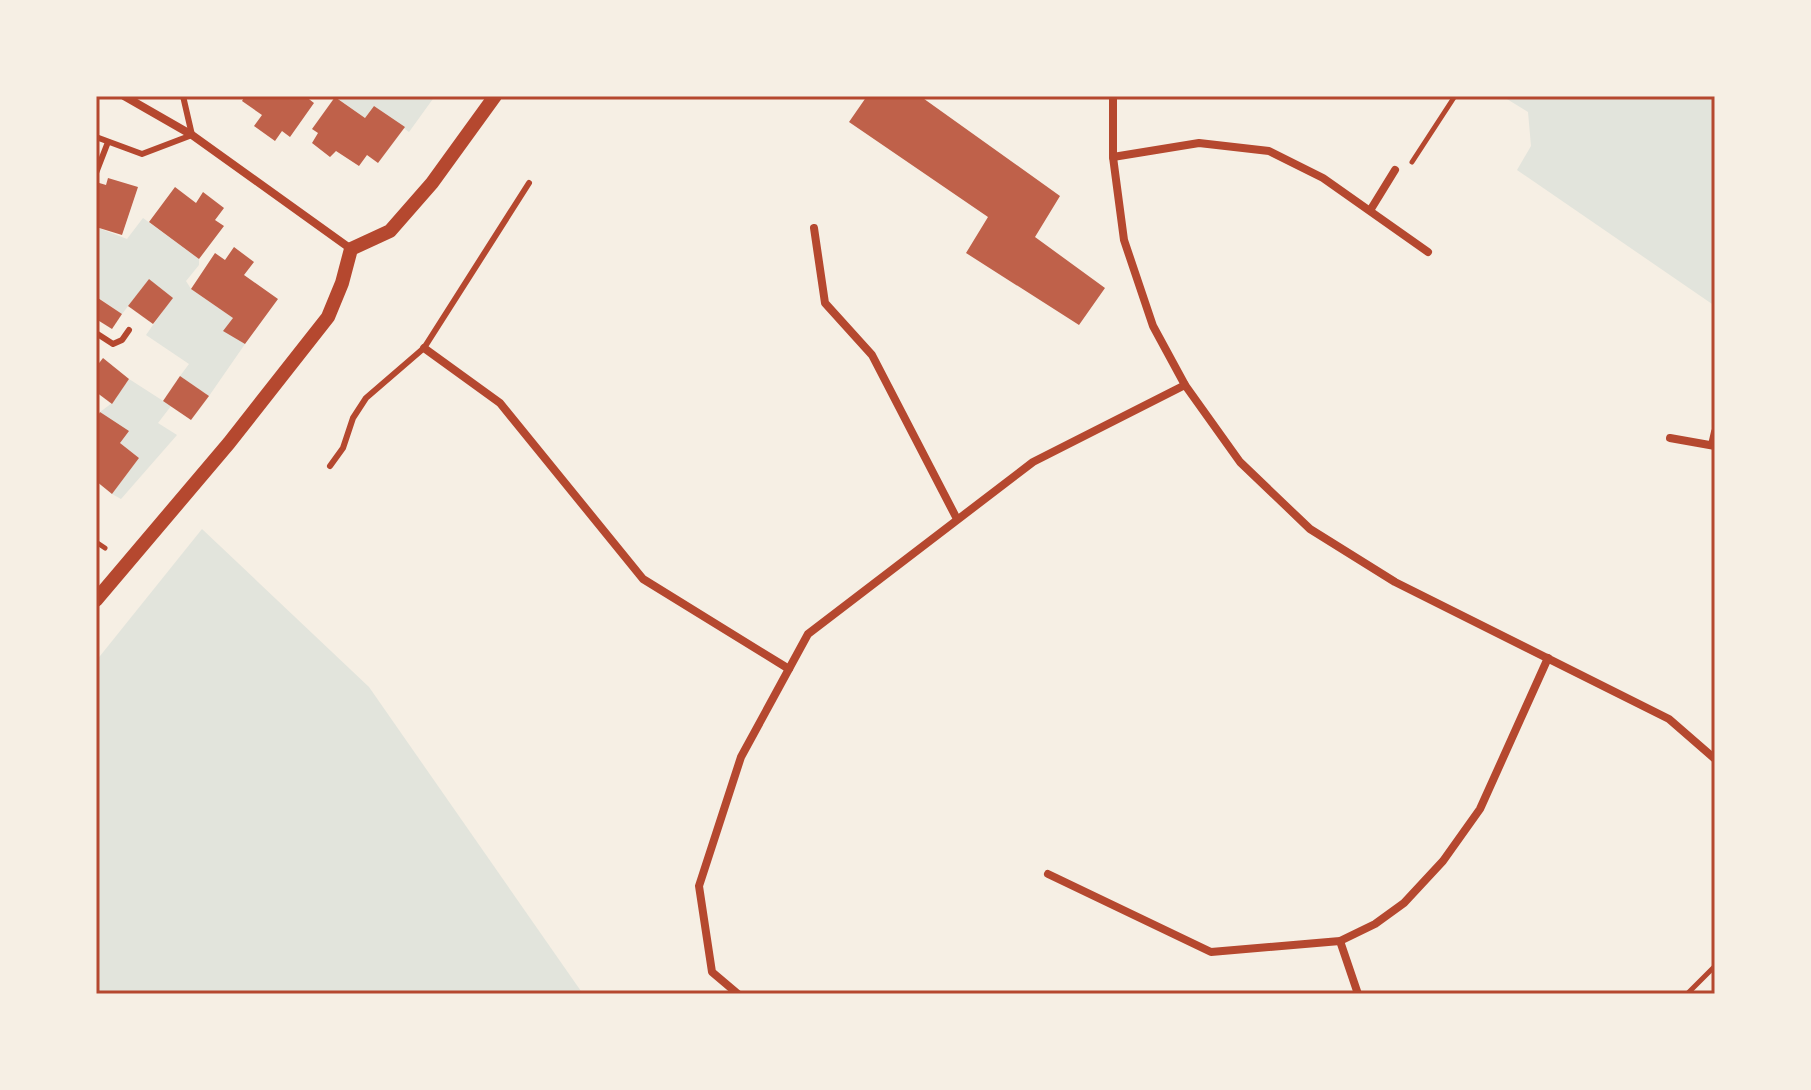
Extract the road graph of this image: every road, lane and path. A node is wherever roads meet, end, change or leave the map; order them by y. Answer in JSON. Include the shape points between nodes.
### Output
{"nodes":[{"id":1,"x":124,"y":96,"type":"edge"},
{"id":2,"x":183,"y":96,"type":"edge"},
{"id":3,"x":495,"y":96,"type":"edge"},
{"id":4,"x":1113,"y":96,"type":"edge"},
{"id":5,"x":1455,"y":96,"type":"edge"},
{"id":6,"x":192,"y":135,"type":"junction"},
{"id":7,"x":96,"y":137,"type":"edge"},
{"id":8,"x":108,"y":142,"type":"junction"},
{"id":9,"x":1113,"y":157,"type":"junction"},
{"id":10,"x":1395,"y":170,"type":"joint"},
{"id":11,"x":96,"y":173,"type":"edge"},
{"id":12,"x":529,"y":183,"type":"dead end"},
{"id":13,"x":1371,"y":209,"type":"junction"},
{"id":14,"x":814,"y":228,"type":"dead end"},
{"id":15,"x":351,"y":249,"type":"junction"},
{"id":16,"x":1428,"y":252,"type":"dead end"},
{"id":17,"x":129,"y":330,"type":"dead end"},
{"id":18,"x":96,"y":333,"type":"edge"},
{"id":19,"x":424,"y":348,"type":"junction"},
{"id":20,"x":1185,"y":385,"type":"junction"},
{"id":21,"x":1715,"y":432,"type":"edge"},
{"id":22,"x":1670,"y":438,"type":"dead end"},
{"id":23,"x":1713,"y":446,"type":"edge"},
{"id":24,"x":330,"y":466,"type":"dead end"},
{"id":25,"x":957,"y":519,"type":"junction"},
{"id":26,"x":96,"y":542,"type":"edge"},
{"id":27,"x":105,"y":548,"type":"dead end"},
{"id":28,"x":96,"y":600,"type":"edge"},
{"id":29,"x":1548,"y":658,"type":"junction"},
{"id":30,"x":789,"y":669,"type":"junction"},
{"id":31,"x":1715,"y":759,"type":"edge"},
{"id":32,"x":1048,"y":874,"type":"dead end"},
{"id":33,"x":1340,"y":941,"type":"junction"},
{"id":34,"x":1715,"y":966,"type":"edge"},
{"id":35,"x":738,"y":994,"type":"edge"},
{"id":36,"x":1358,"y":994,"type":"edge"},
{"id":37,"x":1687,"y":994,"type":"edge"}],
"edges":[{"from":1,"to":6,"type":"street"},
{"from":2,"to":6,"type":"lane"},
{"from":3,"to":15,"type":"street","via":[[390,231]]},
{"from":4,"to":9,"type":"street"},
{"from":5,"to":10,"type":"path","via":[[1414,161]]},
{"from":6,"to":8,"type":"lane","via":[[142,154]]},
{"from":6,"to":15,"type":"street"},
{"from":7,"to":8,"type":"lane"},
{"from":8,"to":11,"type":"lane"},
{"from":9,"to":13,"type":"street","via":[[1199,143],[1269,151]]},
{"from":9,"to":20,"type":"street","via":[[1124,240],[1153,326]]},
{"from":10,"to":13,"type":"street"},
{"from":12,"to":19,"type":"lane"},
{"from":13,"to":16,"type":"street"},
{"from":14,"to":25,"type":"street","via":[[825,303],[872,355]]},
{"from":15,"to":28,"type":"street","via":[[328,317]]},
{"from":17,"to":18,"type":"lane","via":[[113,344]]},
{"from":19,"to":24,"type":"lane","via":[[366,398]]},
{"from":19,"to":30,"type":"street","via":[[500,403],[643,579]]},
{"from":20,"to":25,"type":"street","via":[[1033,462]]},
{"from":20,"to":29,"type":"street","via":[[1240,462],[1310,529],[1395,582]]},
{"from":21,"to":23,"type":"street"},
{"from":22,"to":23,"type":"street"},
{"from":25,"to":30,"type":"street","via":[[808,634]]},
{"from":26,"to":27,"type":"path"},
{"from":29,"to":31,"type":"street","via":[[1669,719]]},
{"from":29,"to":33,"type":"street","via":[[1480,809],[1443,861],[1404,903]]},
{"from":30,"to":35,"type":"street","via":[[741,757],[699,886],[712,972]]},
{"from":32,"to":33,"type":"street","via":[[1211,952]]},
{"from":33,"to":36,"type":"street"},
{"from":34,"to":37,"type":"path"}]}
